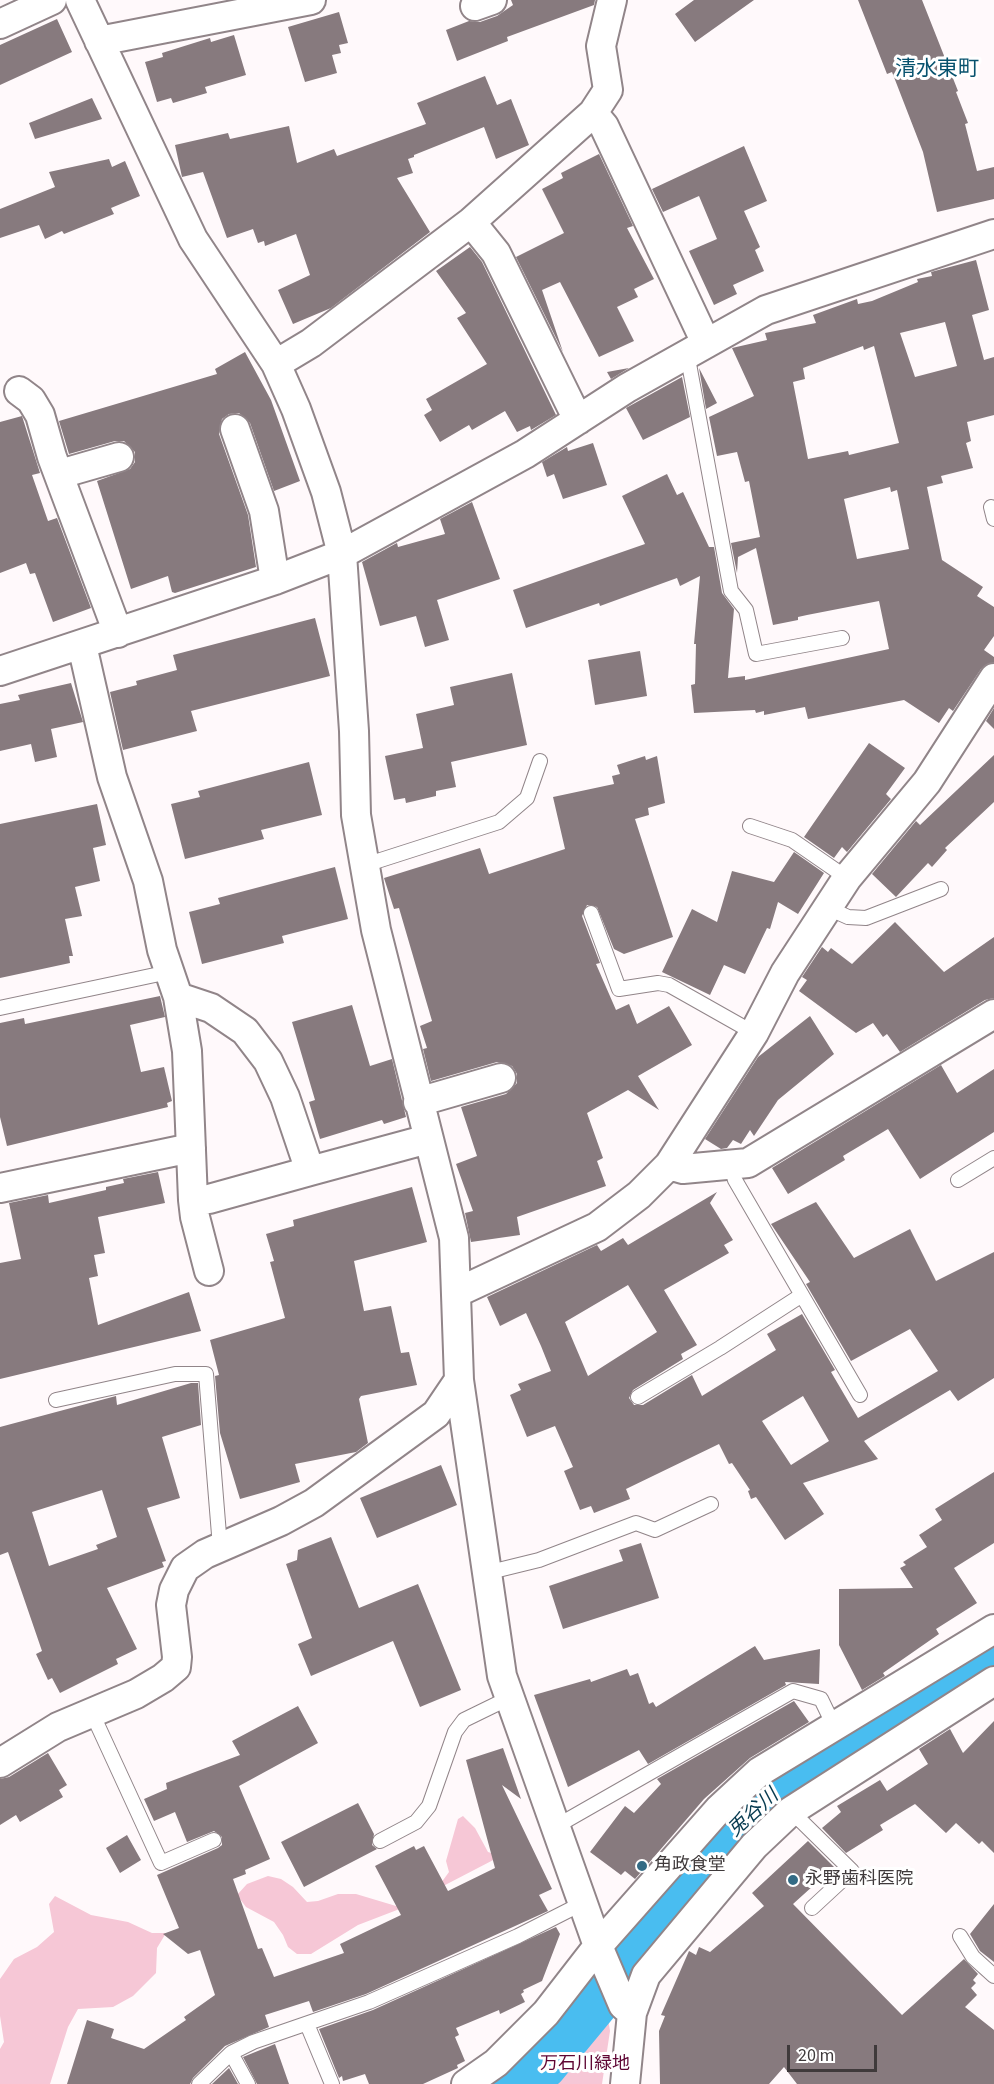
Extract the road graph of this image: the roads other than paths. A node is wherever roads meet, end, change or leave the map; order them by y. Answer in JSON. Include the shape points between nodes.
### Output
{"nodes":[{"id":1,"x":52,"y":0,"type":"edge"},
{"id":2,"x":80,"y":0,"type":"edge"},
{"id":3,"x":311,"y":0,"type":"edge"},
{"id":4,"x":612,"y":0,"type":"edge"},
{"id":5,"x":0,"y":24,"type":"edge"},
{"id":6,"x":99,"y":42,"type":"junction"},
{"id":7,"x":593,"y":113,"type":"junction"},
{"id":8,"x":471,"y":222,"type":"junction"},
{"id":9,"x":994,"y":234,"type":"edge"},
{"id":10,"x":696,"y":348,"type":"junction"},
{"id":11,"x":276,"y":364,"type":"junction"},
{"id":12,"x":19,"y":391,"type":"dead end"},
{"id":13,"x":578,"y":420,"type":"junction"},
{"id":14,"x":236,"y":429,"type":"dead end"},
{"id":15,"x":119,"y":457,"type":"dead end"},
{"id":16,"x":60,"y":474,"type":"junction"},
{"id":17,"x":342,"y":554,"type":"junction"},
{"id":18,"x":275,"y":580,"type":"junction"},
{"id":19,"x":118,"y":633,"type":"junction"},
{"id":20,"x":842,"y":638,"type":"dead end"},
{"id":21,"x":82,"y":645,"type":"junction"},
{"id":22,"x":0,"y":671,"type":"edge"},
{"id":23,"x":994,"y":678,"type":"edge"},
{"id":24,"x":540,"y":761,"type":"dead end"},
{"id":25,"x":750,"y":826,"type":"dead end"},
{"id":26,"x":365,"y":866,"type":"junction"},
{"id":27,"x":847,"y":878,"type":"junction"},
{"id":28,"x":941,"y":890,"type":"dead end"},
{"id":29,"x":828,"y":908,"type":"junction"},
{"id":30,"x":591,"y":913,"type":"dead end"},
{"id":31,"x":173,"y":984,"type":"junction"},
{"id":32,"x":0,"y":1008,"type":"edge"},
{"id":33,"x":994,"y":1014,"type":"edge"},
{"id":34,"x":754,"y":1033,"type":"junction"},
{"id":35,"x":501,"y":1078,"type":"dead end"},
{"id":36,"x":418,"y":1102,"type":"junction"},
{"id":37,"x":428,"y":1139,"type":"junction"},
{"id":38,"x":191,"y":1148,"type":"junction"},
{"id":39,"x":994,"y":1158,"type":"edge"},
{"id":40,"x":669,"y":1165,"type":"junction"},
{"id":41,"x":731,"y":1166,"type":"junction"},
{"id":42,"x":310,"y":1171,"type":"junction"},
{"id":43,"x":958,"y":1180,"type":"dead end"},
{"id":44,"x":0,"y":1188,"type":"edge"},
{"id":45,"x":193,"y":1200,"type":"junction"},
{"id":46,"x":209,"y":1271,"type":"dead end"},
{"id":47,"x":458,"y":1292,"type":"junction"},
{"id":48,"x":802,"y":1295,"type":"junction"},
{"id":49,"x":459,"y":1380,"type":"junction"},
{"id":50,"x":860,"y":1395,"type":"dead end"},
{"id":51,"x":638,"y":1396,"type":"dead end"},
{"id":52,"x":56,"y":1400,"type":"dead end"},
{"id":53,"x":711,"y":1504,"type":"dead end"},
{"id":54,"x":220,"y":1547,"type":"junction"},
{"id":55,"x":486,"y":1573,"type":"junction"},
{"id":56,"x":994,"y":1629,"type":"edge"},
{"id":57,"x":994,"y":1681,"type":"edge"},
{"id":58,"x":509,"y":1698,"type":"junction"},
{"id":59,"x":92,"y":1713,"type":"junction"},
{"id":60,"x":834,"y":1726,"type":"junction"},
{"id":61,"x":0,"y":1763,"type":"edge"},
{"id":62,"x":791,"y":1811,"type":"junction"},
{"id":63,"x":555,"y":1827,"type":"junction"},
{"id":64,"x":214,"y":1840,"type":"dead end"},
{"id":65,"x":380,"y":1841,"type":"dead end"},
{"id":66,"x":583,"y":1904,"type":"junction"},
{"id":67,"x":812,"y":1908,"type":"dead end"},
{"id":68,"x":960,"y":1936,"type":"dead end"},
{"id":69,"x":602,"y":1956,"type":"junction"},
{"id":70,"x":994,"y":1976,"type":"edge"},
{"id":71,"x":625,"y":2003,"type":"junction"},
{"id":72,"x":307,"y":2024,"type":"junction"},
{"id":73,"x":231,"y":2053,"type":"junction"},
{"id":74,"x":198,"y":2084,"type":"edge"},
{"id":75,"x":248,"y":2084,"type":"edge"},
{"id":76,"x":332,"y":2084,"type":"edge"},
{"id":77,"x":466,"y":2084,"type":"edge"},
{"id":78,"x":625,"y":2084,"type":"edge"}],
"edges":[{"from":1,"to":5,"type":"street"},
{"from":2,"to":6,"type":"street"},
{"from":3,"to":6,"type":"street"},
{"from":4,"to":7,"type":"street","via":[[601,46],[608,90]]},
{"from":6,"to":11,"type":"street","via":[[193,239]]},
{"from":7,"to":8,"type":"street"},
{"from":7,"to":10,"type":"street","via":[[604,126]]},
{"from":8,"to":11,"type":"street","via":[[311,343]]},
{"from":8,"to":13,"type":"street","via":[[496,253]]},
{"from":9,"to":10,"type":"street","via":[[766,310]]},
{"from":10,"to":13,"type":"street"},
{"from":10,"to":20,"type":"lane","via":[[731,591],[746,610],[756,654]]},
{"from":11,"to":17,"type":"street","via":[[326,492]]},
{"from":12,"to":16,"type":"street","via":[[31,400],[40,415]]},
{"from":13,"to":17,"type":"street","via":[[525,454]]},
{"from":14,"to":18,"type":"street","via":[[264,511]]},
{"from":15,"to":16,"type":"street"},
{"from":16,"to":19,"type":"street"},
{"from":17,"to":18,"type":"street"},
{"from":17,"to":26,"type":"street","via":[[356,814]]},
{"from":18,"to":19,"type":"street"},
{"from":19,"to":21,"type":"street"},
{"from":21,"to":22,"type":"street"},
{"from":21,"to":31,"type":"street","via":[[112,777],[148,881]]},
{"from":23,"to":27,"type":"street","via":[[927,782]]},
{"from":24,"to":26,"type":"lane","via":[[527,798],[499,822]]},
{"from":25,"to":27,"type":"lane","via":[[792,840]]},
{"from":26,"to":36,"type":"street","via":[[376,930]]},
{"from":27,"to":29,"type":"street"},
{"from":28,"to":29,"type":"lane","via":[[866,918],[848,917]]},
{"from":29,"to":34,"type":"street","via":[[786,973]]},
{"from":30,"to":34,"type":"lane","via":[[619,989],[669,985]]},
{"from":31,"to":32,"type":"lane"},
{"from":31,"to":38,"type":"street","via":[[187,1051]]},
{"from":31,"to":42,"type":"street","via":[[245,1031],[268,1061],[285,1097]]},
{"from":33,"to":41,"type":"street","via":[[748,1163]]},
{"from":34,"to":40,"type":"street"},
{"from":35,"to":36,"type":"street"},
{"from":36,"to":37,"type":"street"},
{"from":37,"to":42,"type":"street"},
{"from":37,"to":47,"type":"street","via":[[454,1238]]},
{"from":38,"to":44,"type":"street"},
{"from":38,"to":45,"type":"street"},
{"from":39,"to":43,"type":"lane"},
{"from":40,"to":41,"type":"street","via":[[683,1169]]},
{"from":40,"to":47,"type":"street","via":[[639,1195],[597,1227]]},
{"from":41,"to":48,"type":"lane","via":[[735,1180]]},
{"from":42,"to":45,"type":"street"},
{"from":45,"to":46,"type":"street"},
{"from":47,"to":49,"type":"street"},
{"from":48,"to":50,"type":"lane"},
{"from":48,"to":51,"type":"lane"},
{"from":49,"to":54,"type":"street","via":[[436,1414],[314,1503]]},
{"from":49,"to":55,"type":"street"},
{"from":52,"to":54,"type":"lane","via":[[175,1374],[206,1374]]},
{"from":53,"to":55,"type":"lane","via":[[656,1530],[636,1523],[539,1560]]},
{"from":54,"to":59,"type":"street","via":[[185,1568],[174,1590],[171,1605],[176,1667],[136,1694]]},
{"from":55,"to":58,"type":"street"},
{"from":56,"to":60,"type":"street"},
{"from":57,"to":62,"type":"street"},
{"from":58,"to":63,"type":"street"},
{"from":58,"to":65,"type":"lane","via":[[464,1720],[455,1732],[429,1806],[416,1822]]},
{"from":59,"to":61,"type":"street","via":[[58,1727]]},
{"from":59,"to":64,"type":"lane","via":[[161,1863]]},
{"from":60,"to":63,"type":"lane","via":[[821,1699],[793,1691]]},
{"from":60,"to":69,"type":"street","via":[[759,1772],[719,1809]]},
{"from":62,"to":67,"type":"lane","via":[[852,1872]]},
{"from":62,"to":71,"type":"street","via":[[754,1846]]},
{"from":63,"to":66,"type":"street"},
{"from":66,"to":69,"type":"street"},
{"from":66,"to":72,"type":"lane","via":[[443,1970]]},
{"from":68,"to":70,"type":"lane","via":[[973,1957]]},
{"from":69,"to":71,"type":"street"},
{"from":69,"to":77,"type":"street","via":[[496,2063]]},
{"from":71,"to":78,"type":"street"},
{"from":72,"to":73,"type":"lane"},
{"from":72,"to":76,"type":"lane"},
{"from":73,"to":74,"type":"lane"},
{"from":73,"to":75,"type":"lane"}]}
